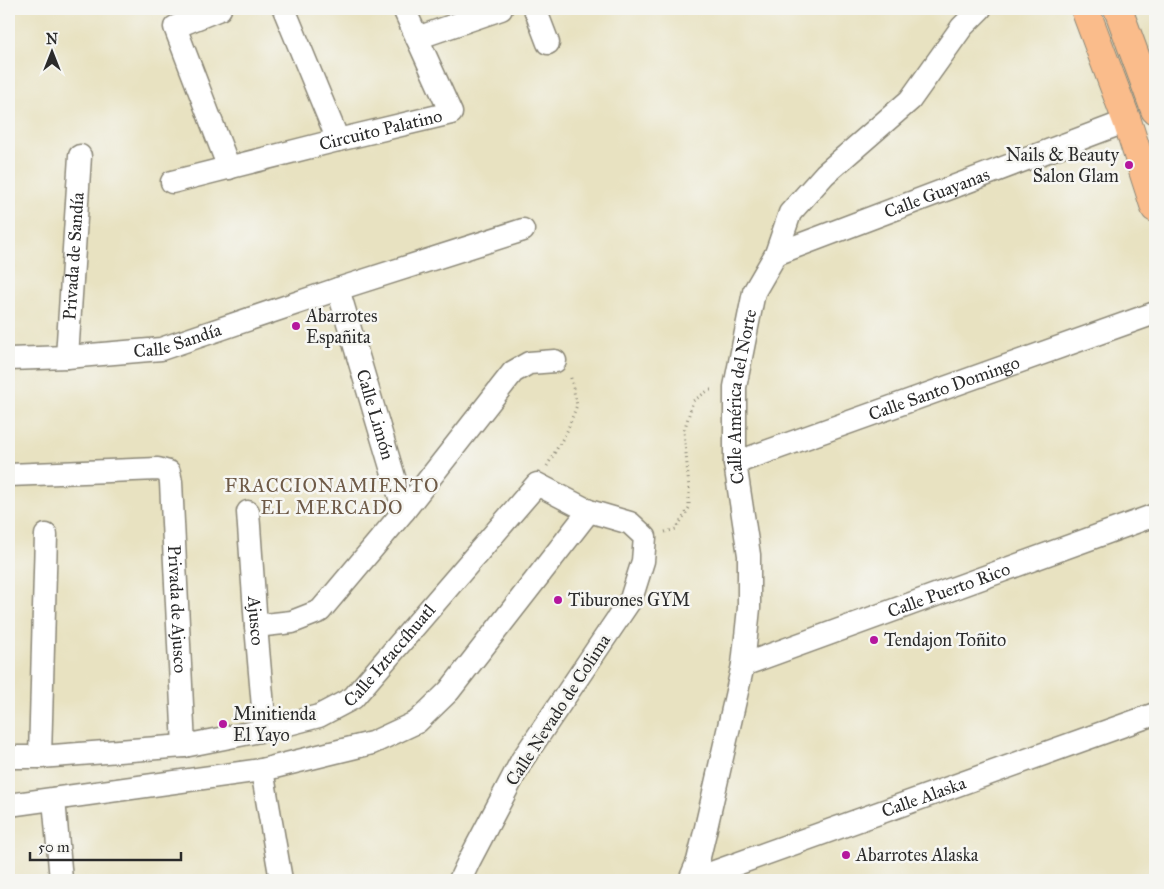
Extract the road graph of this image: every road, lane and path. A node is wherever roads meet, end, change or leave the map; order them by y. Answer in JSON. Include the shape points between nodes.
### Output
{"nodes":[{"id":1,"x":220,"y":9,"type":"edge"},
{"id":2,"x":284,"y":9,"type":"edge"},
{"id":3,"x":404,"y":9,"type":"edge"},
{"id":4,"x":501,"y":9,"type":"edge"},
{"id":5,"x":535,"y":9,"type":"edge"},
{"id":6,"x":980,"y":9,"type":"edge"},
{"id":7,"x":1065,"y":9,"type":"edge"},
{"id":8,"x":1085,"y":9,"type":"edge"},
{"id":9,"x":1118,"y":9,"type":"edge"},
{"id":10,"x":1128,"y":9,"type":"edge"},
{"id":11,"x":417,"y":38,"type":"junction"},
{"id":12,"x":548,"y":43,"type":"dead end"},
{"id":13,"x":1155,"y":85,"type":"edge"},
{"id":14,"x":1155,"y":110,"type":"edge"},
{"id":15,"x":1127,"y":121,"type":"junction"},
{"id":16,"x":338,"y":140,"type":"junction"},
{"id":17,"x":80,"y":156,"type":"dead end"},
{"id":18,"x":229,"y":168,"type":"junction"},
{"id":19,"x":172,"y":182,"type":"dead end"},
{"id":20,"x":1155,"y":208,"type":"edge"},
{"id":21,"x":523,"y":230,"type":"dead end"},
{"id":22,"x":776,"y":254,"type":"junction"},
{"id":23,"x":338,"y":289,"type":"junction"},
{"id":24,"x":1155,"y":313,"type":"edge"},
{"id":25,"x":67,"y":357,"type":"junction"},
{"id":26,"x":9,"y":359,"type":"edge"},
{"id":27,"x":555,"y":361,"type":"joint"},
{"id":28,"x":734,"y":387,"type":"junction"},
{"id":29,"x":734,"y":463,"type":"junction"},
{"id":30,"x":9,"y":475,"type":"edge"},
{"id":31,"x":537,"y":484,"type":"junction"},
{"id":32,"x":404,"y":511,"type":"junction"},
{"id":33,"x":589,"y":511,"type":"junction"},
{"id":34,"x":248,"y":512,"type":"dead end"},
{"id":35,"x":1155,"y":515,"type":"edge"},
{"id":36,"x":46,"y":535,"type":"dead end"},
{"id":37,"x":645,"y":537,"type":"junction"},
{"id":38,"x":256,"y":626,"type":"junction"},
{"id":39,"x":743,"y":665,"type":"junction"},
{"id":40,"x":1155,"y":714,"type":"edge"},
{"id":41,"x":265,"y":730,"type":"junction"},
{"id":42,"x":184,"y":746,"type":"junction"},
{"id":43,"x":9,"y":757,"type":"edge"},
{"id":44,"x":40,"y":757,"type":"junction"},
{"id":45,"x":262,"y":770,"type":"junction"},
{"id":46,"x":54,"y":799,"type":"junction"},
{"id":47,"x":9,"y":805,"type":"edge"},
{"id":48,"x":701,"y":875,"type":"edge"},
{"id":49,"x":61,"y":880,"type":"edge"},
{"id":50,"x":281,"y":880,"type":"edge"},
{"id":51,"x":460,"y":880,"type":"edge"}],
"edges":[{"from":1,"to":18,"type":"street","via":[[175,27]]},
{"from":2,"to":16,"type":"street"},
{"from":3,"to":11,"type":"street","name":"Circuito Palatino"},
{"from":4,"to":11,"type":"street"},
{"from":5,"to":12,"type":"street"},
{"from":6,"to":22,"type":"street","name":"Calle América del Norte","via":[[962,27],[910,100],[825,174],[790,213]]},
{"from":7,"to":15,"type":"main road","via":[[1107,110]]},
{"from":8,"to":15,"type":"main road"},
{"from":9,"to":14,"type":"main road"},
{"from":10,"to":13,"type":"street"},
{"from":11,"to":16,"type":"street","name":"Circuito Palatino","via":[[451,114]]},
{"from":15,"to":20,"type":"main road"},
{"from":15,"to":22,"type":"street","name":"Calle Guayanas"},
{"from":16,"to":18,"type":"street","name":"Circuito Palatino"},
{"from":17,"to":25,"type":"street","name":"Privada de Sandía"},
{"from":18,"to":19,"type":"street","name":"Circuito Palatino"},
{"from":21,"to":23,"type":"street","name":"Calle Sandía"},
{"from":22,"to":28,"type":"street","name":"Calle América del Norte","via":[[754,292]]},
{"from":23,"to":25,"type":"street","name":"Calle Sandía","via":[[161,349]]},
{"from":23,"to":32,"type":"street","name":"Calle Limón"},
{"from":24,"to":29,"type":"street","name":"Calle Santo Domingo"},
{"from":25,"to":26,"type":"street","name":"Calle Sandía"},
{"from":27,"to":31,"type":"path","via":[[570,373],[577,406],[567,432]]},
{"from":27,"to":32,"type":"street","via":[[529,363],[514,372]]},
{"from":28,"to":29,"type":"street","name":"Calle América del Norte"},
{"from":28,"to":37,"type":"path","via":[[709,390],[694,401],[684,431],[690,508],[676,529]]},
{"from":29,"to":39,"type":"street","name":"Calle América del Norte","via":[[748,555]]},
{"from":30,"to":42,"type":"street","name":"Privada de Ajusco","via":[[158,468],[169,472]]},
{"from":31,"to":33,"type":"street"},
{"from":31,"to":41,"type":"street","name":"Calle Iztaccíhuatl","via":[[353,698],[318,716]]},
{"from":32,"to":38,"type":"street","via":[[320,611],[292,622]]},
{"from":33,"to":37,"type":"street","via":[[630,523]]},
{"from":33,"to":45,"type":"street","via":[[448,691],[417,722],[372,743]]},
{"from":34,"to":38,"type":"street","name":"Ajusco"},
{"from":35,"to":39,"type":"street","name":"Calle Puerto Rico"},
{"from":36,"to":44,"type":"street"},
{"from":37,"to":51,"type":"street","name":"Calle Nevado de Colima","via":[[644,561],[631,599],[522,760]]},
{"from":38,"to":41,"type":"street","name":"Ajusco"},
{"from":39,"to":48,"type":"street","name":"Calle América del Norte"},
{"from":40,"to":48,"type":"street","name":"Calle Alaska"},
{"from":41,"to":42,"type":"street","name":"Calle Iztaccíhuatl"},
{"from":42,"to":44,"type":"street","name":"Calle Iztaccíhuatl"},
{"from":43,"to":44,"type":"street","name":"Calle Iztaccíhuatl"},
{"from":45,"to":46,"type":"street"},
{"from":45,"to":50,"type":"street"},
{"from":46,"to":47,"type":"street"},
{"from":46,"to":49,"type":"street"}]}
